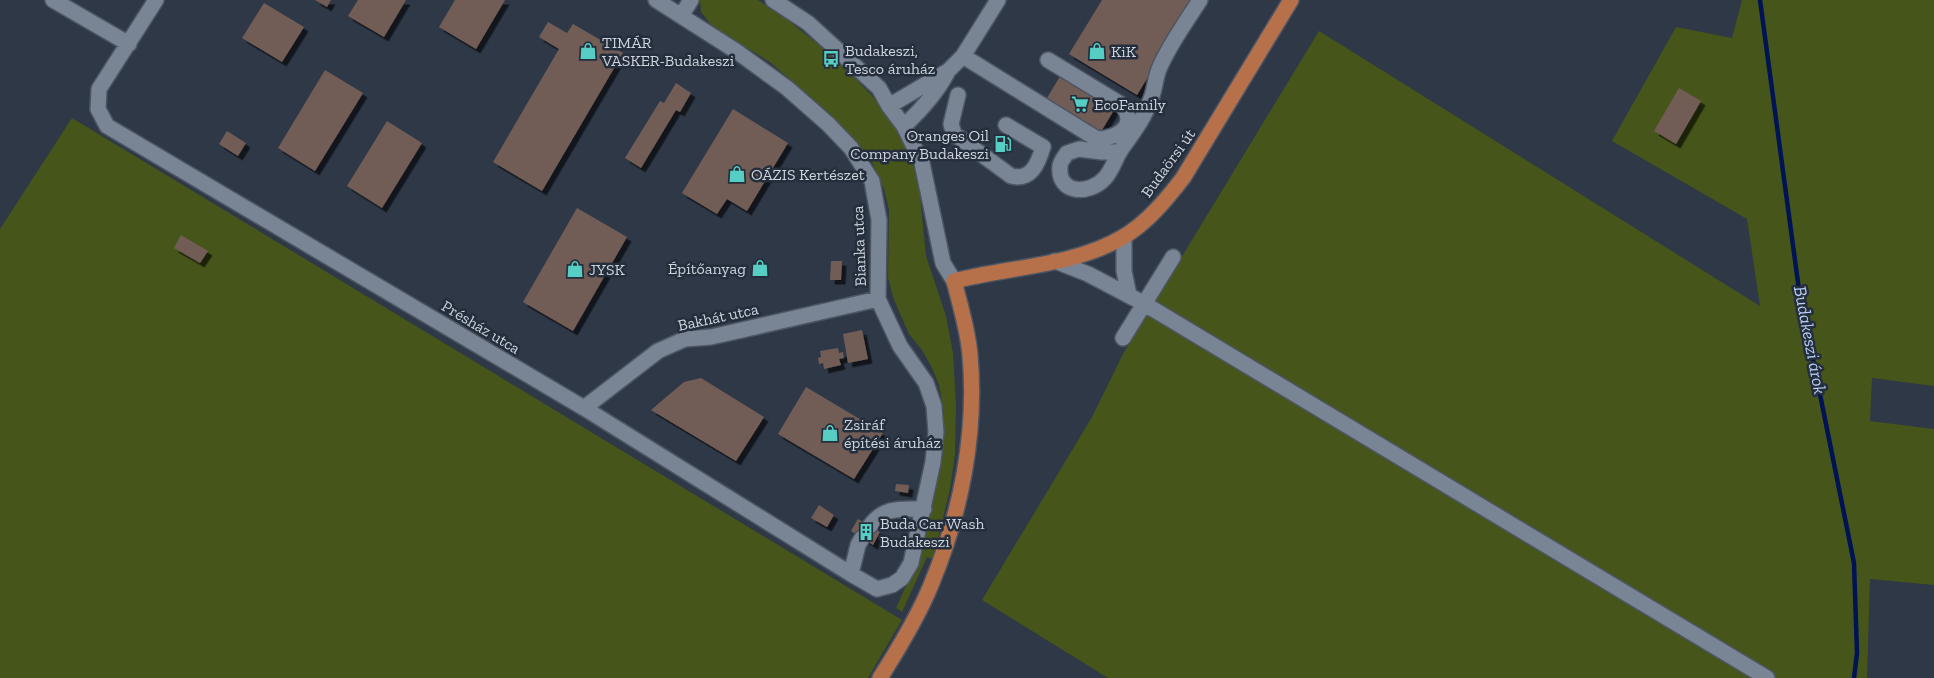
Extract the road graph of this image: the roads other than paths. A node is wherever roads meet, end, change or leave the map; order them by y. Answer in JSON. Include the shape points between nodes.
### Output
{"nodes":[{"id":1,"x":53,"y":0,"type":"edge"},
{"id":2,"x":156,"y":0,"type":"edge"},
{"id":3,"x":656,"y":0,"type":"edge"},
{"id":4,"x":691,"y":0,"type":"edge"},
{"id":5,"x":773,"y":0,"type":"edge"},
{"id":6,"x":998,"y":0,"type":"edge"},
{"id":7,"x":1200,"y":0,"type":"edge"},
{"id":8,"x":1291,"y":0,"type":"edge"},
{"id":9,"x":681,"y":16,"type":"junction"},
{"id":10,"x":129,"y":44,"type":"junction"},
{"id":11,"x":963,"y":56,"type":"junction"},
{"id":12,"x":1048,"y":60,"type":"dead end"},
{"id":13,"x":948,"y":71,"type":"junction"},
{"id":14,"x":958,"y":95,"type":"dead end"},
{"id":15,"x":889,"y":106,"type":"junction"},
{"id":16,"x":1006,"y":125,"type":"dead end"},
{"id":17,"x":904,"y":126,"type":"junction"},
{"id":18,"x":1120,"y":152,"type":"dead end"},
{"id":19,"x":1124,"y":237,"type":"junction"},
{"id":20,"x":1173,"y":257,"type":"dead end"},
{"id":21,"x":1055,"y":261,"type":"junction"},
{"id":22,"x":954,"y":281,"type":"junction"},
{"id":23,"x":1129,"y":294,"type":"junction"},
{"id":24,"x":878,"y":299,"type":"junction"},
{"id":25,"x":1143,"y":303,"type":"junction"},
{"id":26,"x":1123,"y":338,"type":"dead end"},
{"id":27,"x":584,"y":408,"type":"junction"},
{"id":28,"x":924,"y":509,"type":"junction"},
{"id":29,"x":851,"y":574,"type":"junction"},
{"id":30,"x":880,"y":678,"type":"edge"},
{"id":31,"x":1767,"y":678,"type":"edge"}],
"edges":[{"from":1,"to":10,"type":"street"},
{"from":2,"to":10,"type":"street"},
{"from":3,"to":9,"type":"street","name":"Bianka utca"},
{"from":4,"to":9,"type":"street"},
{"from":5,"to":15,"type":"street","via":[[808,23],[879,88]]},
{"from":6,"to":11,"type":"street"},
{"from":7,"to":18,"type":"street","via":[[1167,53],[1142,120]]},
{"from":8,"to":19,"type":"main road","name":"Budaörsi út","via":[[1183,178],[1146,220]]},
{"from":9,"to":24,"type":"street","name":"Bianka utca","via":[[787,88],[851,148],[872,181],[876,201],[879,220]]},
{"from":10,"to":27,"type":"street","name":"Présház utca","via":[[99,89],[98,109],[107,126]]},
{"from":11,"to":12,"type":"street","via":[[1097,139],[1108,139],[1125,129],[1128,112],[1122,105]]},
{"from":11,"to":13,"type":"street"},
{"from":13,"to":15,"type":"street"},
{"from":13,"to":17,"type":"street","via":[[920,111]]},
{"from":14,"to":16,"type":"street","via":[[951,124],[954,134],[1011,176],[1020,178],[1029,174],[1043,148]]},
{"from":15,"to":17,"type":"street"},
{"from":17,"to":22,"type":"street","via":[[922,163],[943,262]]},
{"from":19,"to":21,"type":"main road","name":"Budaörsi út","via":[[1077,257]]},
{"from":19,"to":23,"type":"street","via":[[1124,271]]},
{"from":20,"to":25,"type":"street"},
{"from":21,"to":22,"type":"main road","name":"Budaörsi út"},
{"from":21,"to":23,"type":"street"},
{"from":22,"to":30,"type":"main road","via":[[970,354],[973,403],[968,454],[948,540],[931,586]]},
{"from":23,"to":25,"type":"street"},
{"from":24,"to":27,"type":"street","name":"Bakhát utca","via":[[685,340],[658,351]]},
{"from":24,"to":28,"type":"street","name":"Bianka utca","via":[[900,346],[926,383],[934,406],[936,432]]},
{"from":25,"to":26,"type":"street"},
{"from":25,"to":31,"type":"street"},
{"from":27,"to":29,"type":"street","name":"Présház utca"},
{"from":28,"to":29,"type":"street","via":[[892,509],[874,521],[858,545]]},
{"from":28,"to":29,"type":"street","name":"Bianka utca","via":[[911,562],[902,578],[877,589]]}]}
